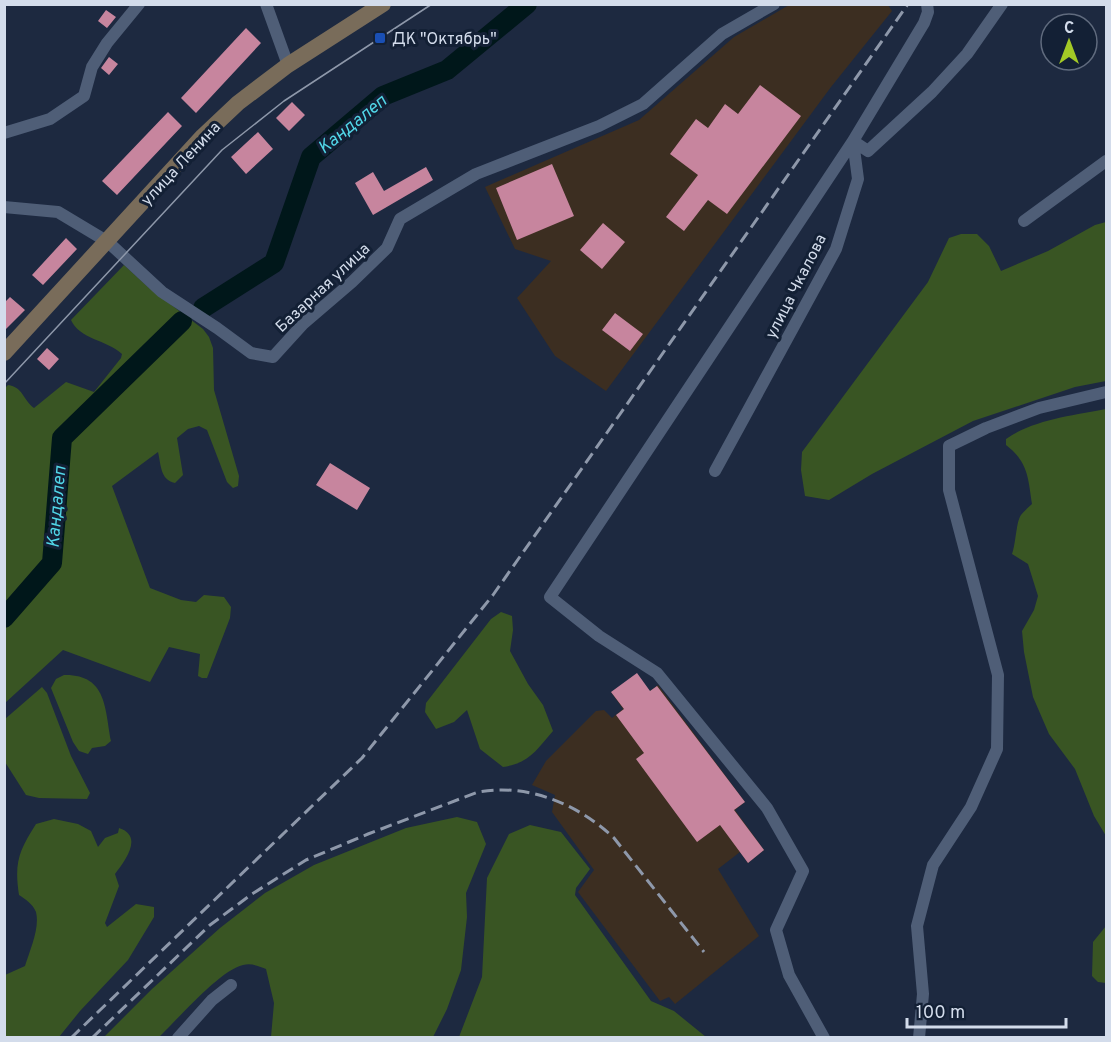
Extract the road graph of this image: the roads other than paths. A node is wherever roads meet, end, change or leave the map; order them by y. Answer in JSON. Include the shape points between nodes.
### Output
{"nodes":[{"id":1,"x":139,"y":4,"type":"edge"},
{"id":2,"x":266,"y":4,"type":"edge"},
{"id":3,"x":383,"y":4,"type":"edge"},
{"id":4,"x":774,"y":4,"type":"edge"},
{"id":5,"x":927,"y":4,"type":"edge"},
{"id":6,"x":1002,"y":4,"type":"edge"},
{"id":7,"x":288,"y":64,"type":"junction"},
{"id":8,"x":4,"y":133,"type":"edge"},
{"id":9,"x":853,"y":141,"type":"junction"},
{"id":10,"x":1107,"y":161,"type":"edge"},
{"id":11,"x":4,"y":207,"type":"edge"},
{"id":12,"x":1024,"y":221,"type":"dead end"},
{"id":13,"x":108,"y":242,"type":"junction"},
{"id":14,"x":4,"y":353,"type":"edge"},
{"id":15,"x":1107,"y":392,"type":"edge"},
{"id":16,"x":715,"y":471,"type":"dead end"},
{"id":17,"x":231,"y":985,"type":"dead end"},
{"id":18,"x":178,"y":1038,"type":"edge"},
{"id":19,"x":825,"y":1038,"type":"edge"},
{"id":20,"x":919,"y":1038,"type":"edge"}],
"edges":[{"from":1,"to":8,"type":"street","via":[[92,67],[84,96],[50,119]]},
{"from":2,"to":7,"type":"street"},
{"from":3,"to":7,"type":"main road","name":"улица Ленина"},
{"from":4,"to":13,"type":"street","name":"Базарная улица","via":[[722,34],[643,104],[599,126],[476,174],[400,219],[387,249],[303,324],[273,357],[251,353],[162,292]]},
{"from":5,"to":9,"type":"street","via":[[924,23]]},
{"from":6,"to":9,"type":"street","via":[[967,54],[890,131],[868,151]]},
{"from":7,"to":13,"type":"main road","name":"улица Ленина","via":[[203,136]]},
{"from":9,"to":16,"type":"street","name":"улица Чкалова","via":[[858,179],[836,249]]},
{"from":9,"to":19,"type":"street","via":[[550,597],[599,636],[657,672],[767,808],[803,871],[776,930],[789,975]]},
{"from":10,"to":12,"type":"street"},
{"from":11,"to":13,"type":"street","via":[[58,212]]},
{"from":13,"to":14,"type":"main road","name":"улица Ленина"},
{"from":15,"to":20,"type":"street","via":[[1040,408],[949,446],[949,490],[998,675],[997,749],[970,807],[933,865],[917,926],[923,994]]},
{"from":17,"to":18,"type":"street"}]}
